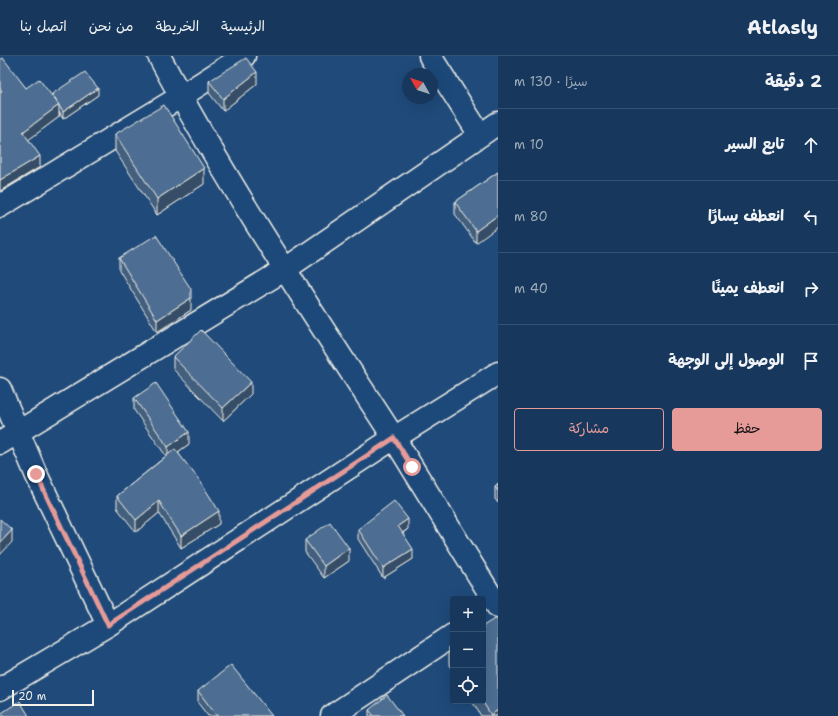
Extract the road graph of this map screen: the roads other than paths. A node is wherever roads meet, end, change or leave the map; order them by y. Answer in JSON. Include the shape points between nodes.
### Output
{"nodes":[{"id":1,"x":159,"y":56,"type":"edge"},
{"id":2,"x":244,"y":56,"type":"edge"},
{"id":3,"x":430,"y":56,"type":"edge"},
{"id":4,"x":180,"y":97,"type":"junction"},
{"id":5,"x":498,"y":123,"type":"edge"},
{"id":6,"x":480,"y":135,"type":"junction"},
{"id":7,"x":0,"y":206,"type":"edge"},
{"id":8,"x":284,"y":270,"type":"junction"},
{"id":9,"x":498,"y":373,"type":"edge"},
{"id":10,"x":0,"y":390,"type":"edge"},
{"id":11,"x":9,"y":438,"type":"edge"},
{"id":12,"x":394,"y":438,"type":"junction"},
{"id":13,"x":494,"y":608,"type":"edge"},
{"id":14,"x":108,"y":625,"type":"junction"},
{"id":15,"x":450,"y":637,"type":"edge"},
{"id":16,"x":0,"y":689,"type":"edge"},
{"id":17,"x":332,"y":716,"type":"edge"}],
"edges":[{"from":1,"to":4,"type":"street"},
{"from":2,"to":4,"type":"street"},
{"from":3,"to":6,"type":"street"},
{"from":4,"to":7,"type":"street"},
{"from":4,"to":8,"type":"street"},
{"from":5,"to":6,"type":"street"},
{"from":6,"to":8,"type":"street"},
{"from":8,"to":11,"type":"street"},
{"from":8,"to":12,"type":"street"},
{"from":9,"to":12,"type":"street"},
{"from":10,"to":11,"type":"street"},
{"from":11,"to":14,"type":"street"},
{"from":12,"to":13,"type":"street"},
{"from":12,"to":14,"type":"street"},
{"from":14,"to":16,"type":"street"},
{"from":15,"to":17,"type":"street"}]}
